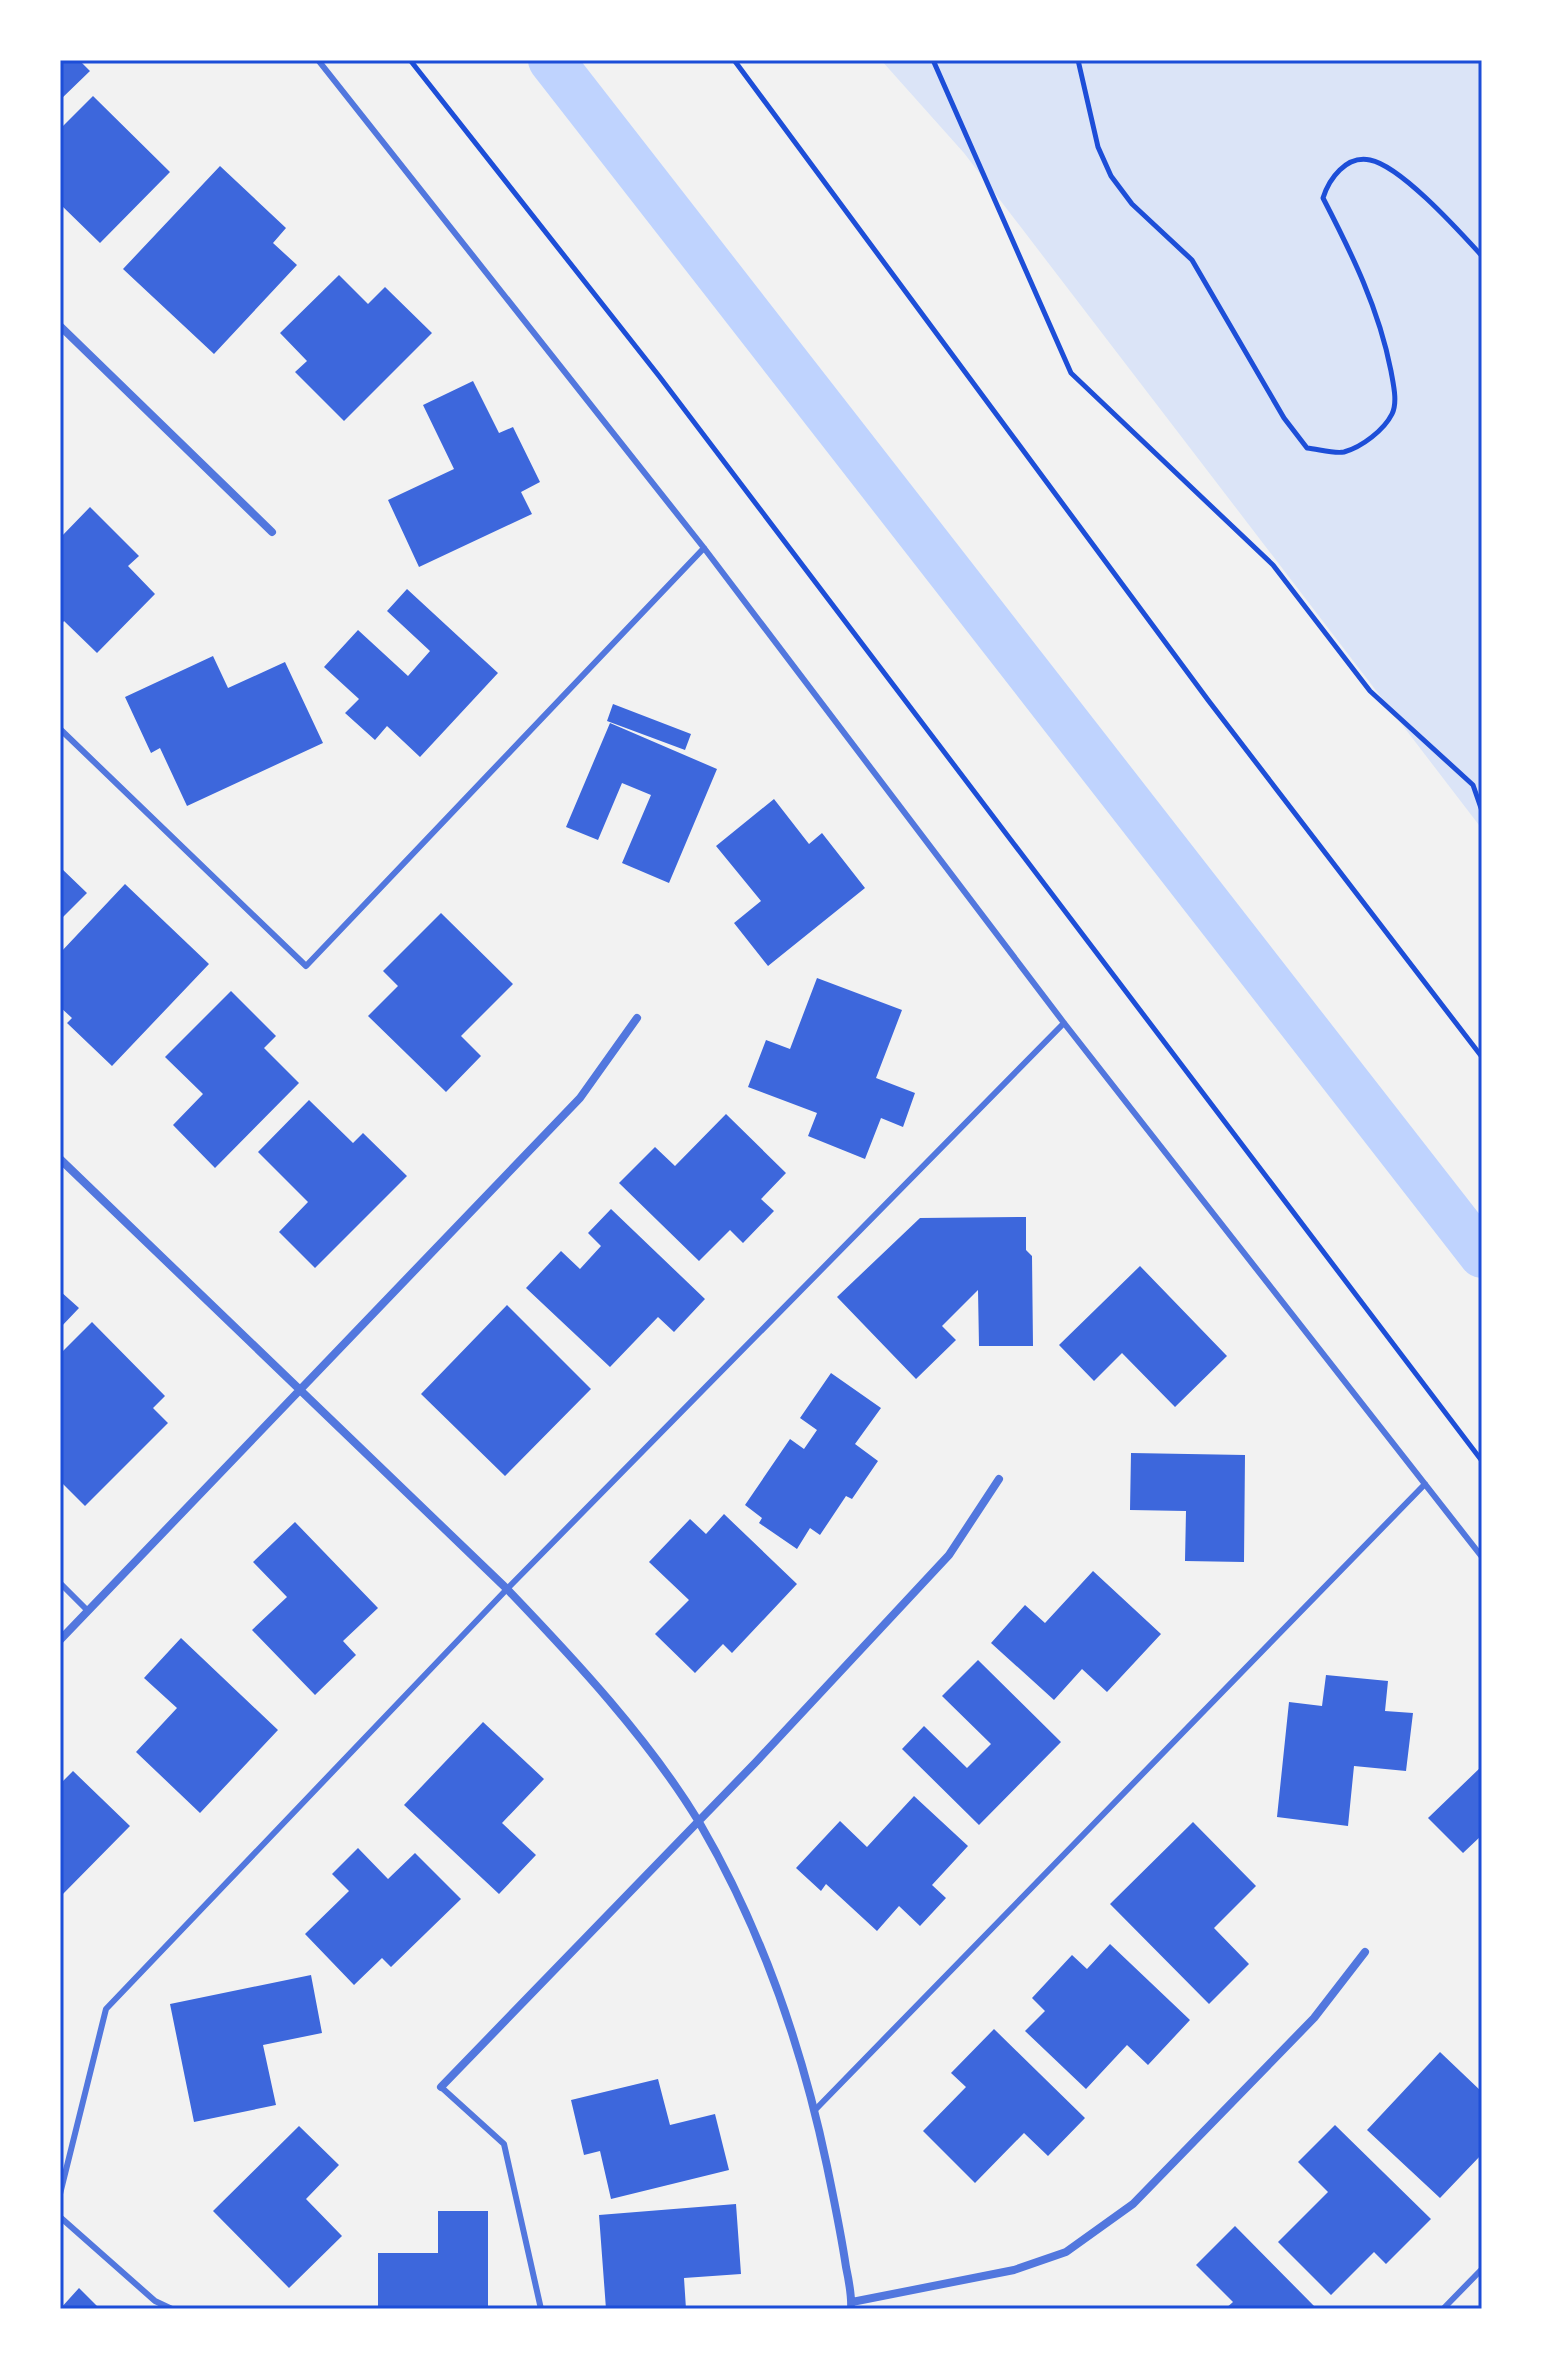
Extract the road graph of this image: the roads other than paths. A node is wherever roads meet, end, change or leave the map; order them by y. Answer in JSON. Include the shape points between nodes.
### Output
{"nodes":[{"id":1,"x":318,"y":60,"type":"edge"},
{"id":2,"x":60,"y":326,"type":"edge"},
{"id":3,"x":272,"y":532,"type":"dead end"},
{"id":4,"x":704,"y":548,"type":"junction"},
{"id":5,"x":60,"y":729,"type":"edge"},
{"id":6,"x":637,"y":1018,"type":"dead end"},
{"id":7,"x":1064,"y":1023,"type":"junction"},
{"id":8,"x":60,"y":1159,"type":"edge"},
{"id":9,"x":298,"y":1390,"type":"junction"},
{"id":10,"x":999,"y":1479,"type":"dead end"},
{"id":11,"x":1425,"y":1484,"type":"junction"},
{"id":12,"x":1482,"y":1557,"type":"edge"},
{"id":13,"x":60,"y":1583,"type":"edge"},
{"id":14,"x":507,"y":1589,"type":"junction"},
{"id":15,"x":88,"y":1611,"type":"junction"},
{"id":16,"x":60,"y":1640,"type":"edge"},
{"id":17,"x":698,"y":1822,"type":"junction"},
{"id":18,"x":1365,"y":1952,"type":"dead end"},
{"id":19,"x":441,"y":2087,"type":"joint"},
{"id":20,"x":815,"y":2110,"type":"junction"},
{"id":21,"x":60,"y":2194,"type":"edge"},
{"id":22,"x":60,"y":2217,"type":"edge"},
{"id":23,"x":1482,"y":2269,"type":"edge"},
{"id":24,"x":852,"y":2306,"type":"edge"},
{"id":25,"x":172,"y":2309,"type":"edge"},
{"id":26,"x":541,"y":2309,"type":"edge"},
{"id":27,"x":1443,"y":2309,"type":"edge"}],
"edges":[{"from":1,"to":4,"type":"lane"},
{"from":2,"to":3,"type":"street"},
{"from":4,"to":5,"type":"lane","via":[[306,966]]},
{"from":4,"to":7,"type":"lane"},
{"from":6,"to":9,"type":"street","via":[[580,1098]]},
{"from":7,"to":11,"type":"lane"},
{"from":7,"to":14,"type":"lane"},
{"from":8,"to":9,"type":"street"},
{"from":9,"to":14,"type":"street"},
{"from":9,"to":15,"type":"street"},
{"from":10,"to":17,"type":"street","via":[[949,1555]]},
{"from":11,"to":12,"type":"lane"},
{"from":11,"to":20,"type":"lane"},
{"from":13,"to":15,"type":"lane"},
{"from":14,"to":17,"type":"street","via":[[650,1752]]},
{"from":14,"to":21,"type":"lane","via":[[106,2009]]},
{"from":15,"to":16,"type":"street"},
{"from":17,"to":19,"type":"street"},
{"from":17,"to":20,"type":"street","via":[[776,1983]]},
{"from":18,"to":24,"type":"street","via":[[1314,2018],[1133,2204],[1066,2252],[1014,2270]]},
{"from":19,"to":26,"type":"lane","via":[[504,2144]]},
{"from":20,"to":24,"type":"street"},
{"from":22,"to":25,"type":"lane","via":[[155,2301]]},
{"from":23,"to":27,"type":"lane"}]}
